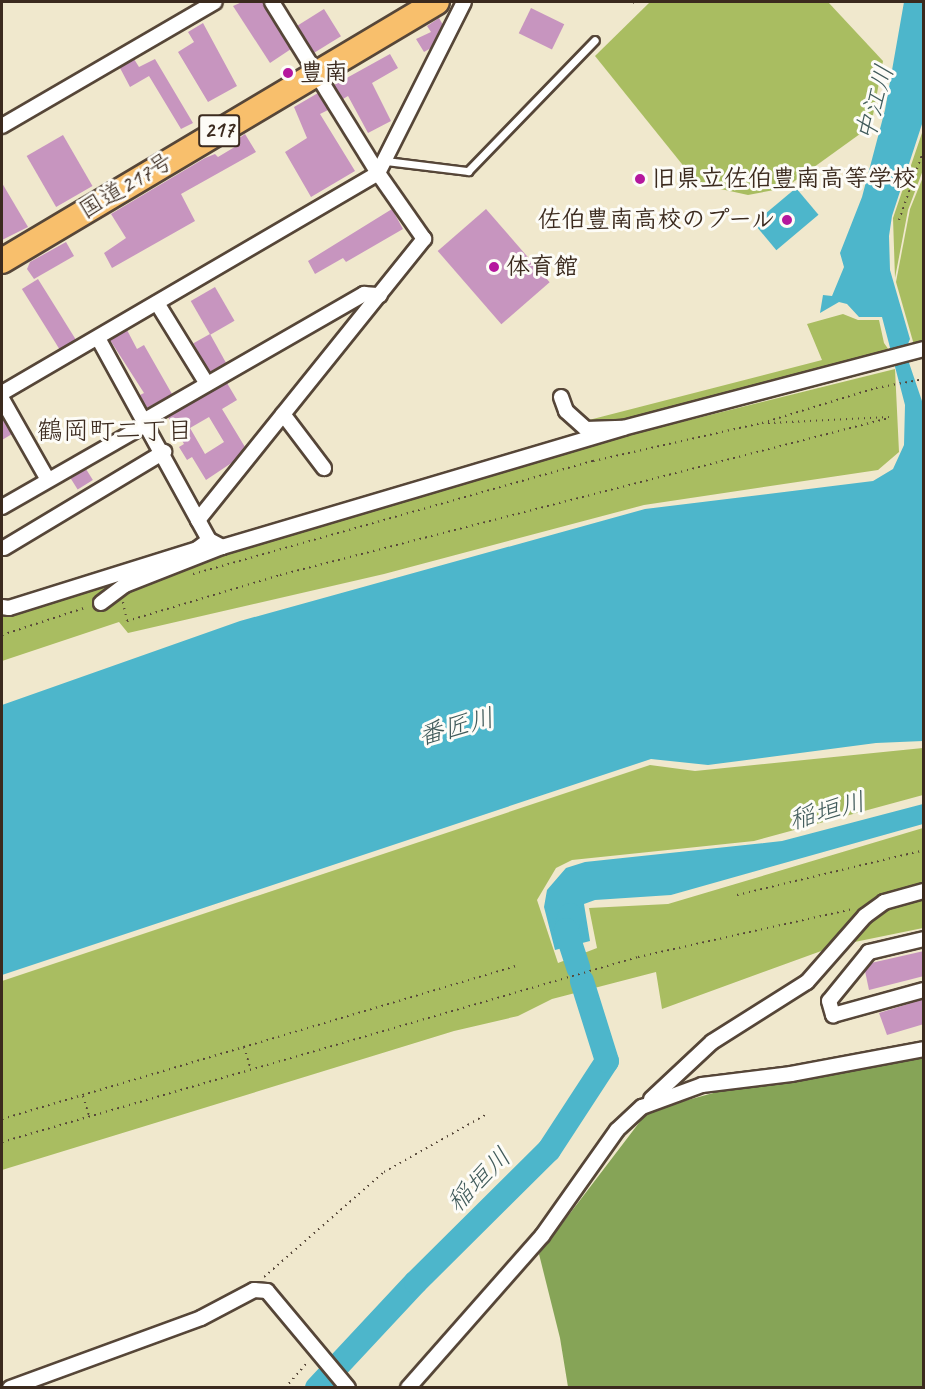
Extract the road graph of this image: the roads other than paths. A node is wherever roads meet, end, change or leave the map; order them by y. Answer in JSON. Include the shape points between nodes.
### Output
{"nodes":[{"id":1,"x":215,"y":2,"type":"edge"},
{"id":2,"x":272,"y":2,"type":"edge"},
{"id":3,"x":437,"y":2,"type":"edge"},
{"id":4,"x":464,"y":2,"type":"edge"},
{"id":5,"x":595,"y":40,"type":"dead end"},
{"id":6,"x":315,"y":72,"type":"junction"},
{"id":7,"x":2,"y":126,"type":"edge"},
{"id":8,"x":382,"y":167,"type":"junction"},
{"id":9,"x":2,"y":261,"type":"edge"},
{"id":10,"x":380,"y":295,"type":"junction"},
{"id":11,"x":158,"y":303,"type":"junction"},
{"id":12,"x":98,"y":338,"type":"junction"},
{"id":13,"x":924,"y":349,"type":"edge"},
{"id":14,"x":207,"y":384,"type":"junction"},
{"id":15,"x":2,"y":393,"type":"edge"},
{"id":16,"x":561,"y":397,"type":"dead end"},
{"id":17,"x":2,"y":399,"type":"edge"},
{"id":18,"x":283,"y":414,"type":"junction"},
{"id":19,"x":146,"y":422,"type":"junction"},
{"id":20,"x":623,"y":428,"type":"junction"},
{"id":21,"x":164,"y":452,"type":"junction"},
{"id":22,"x":324,"y":468,"type":"dead end"},
{"id":23,"x":48,"y":480,"type":"junction"},
{"id":24,"x":2,"y":507,"type":"edge"},
{"id":25,"x":198,"y":520,"type":"junction"},
{"id":26,"x":209,"y":540,"type":"junction"},
{"id":27,"x":222,"y":547,"type":"junction"},
{"id":28,"x":4,"y":548,"type":"dead end"},
{"id":29,"x":100,"y":603,"type":"road end"},
{"id":30,"x":2,"y":607,"type":"edge"},
{"id":31,"x":924,"y":891,"type":"edge"},
{"id":32,"x":924,"y":939,"type":"edge"},
{"id":33,"x":924,"y":990,"type":"edge"},
{"id":34,"x":924,"y":1048,"type":"edge"},
{"id":35,"x":642,"y":1107,"type":"junction"},
{"id":36,"x":347,"y":1387,"type":"edge"},
{"id":37,"x":10,"y":1388,"type":"edge"},
{"id":38,"x":408,"y":1388,"type":"edge"}],
"edges":[{"from":1,"to":7,"type":"street"},
{"from":2,"to":6,"type":"street"},
{"from":3,"to":6,"type":"highway","name":"国道217号","number":"217"},
{"from":4,"to":8,"type":"street"},
{"from":5,"to":8,"type":"lane","via":[[468,171]]},
{"from":6,"to":8,"type":"street"},
{"from":6,"to":9,"type":"highway","name":"国道217号","number":"217"},
{"from":8,"to":10,"type":"street","via":[[424,240]]},
{"from":8,"to":11,"type":"street"},
{"from":10,"to":14,"type":"street","via":[[364,294]]},
{"from":10,"to":18,"type":"street"},
{"from":11,"to":12,"type":"street"},
{"from":11,"to":14,"type":"street"},
{"from":12,"to":15,"type":"street"},
{"from":12,"to":19,"type":"street"},
{"from":13,"to":20,"type":"street"},
{"from":14,"to":19,"type":"street"},
{"from":16,"to":20,"type":"street","via":[[566,411],[586,429]]},
{"from":17,"to":23,"type":"street"},
{"from":18,"to":22,"type":"street"},
{"from":18,"to":25,"type":"street"},
{"from":19,"to":21,"type":"street"},
{"from":19,"to":23,"type":"street"},
{"from":20,"to":27,"type":"street"},
{"from":21,"to":25,"type":"street"},
{"from":21,"to":28,"type":"street"},
{"from":23,"to":24,"type":"street"},
{"from":25,"to":26,"type":"street"},
{"from":26,"to":27,"type":"street"},
{"from":26,"to":30,"type":"street","via":[[186,552]]},
{"from":27,"to":29,"type":"street","via":[[125,585]]},
{"from":31,"to":35,"type":"street","via":[[884,902],[865,916],[807,982],[712,1042]]},
{"from":32,"to":33,"type":"street","via":[[868,952],[829,1001],[833,1015]]},
{"from":34,"to":35,"type":"street","via":[[791,1074],[702,1085]]},
{"from":35,"to":38,"type":"street","via":[[617,1130],[542,1236]]},
{"from":36,"to":37,"type":"street","via":[[267,1291],[254,1290],[201,1318]]}]}
